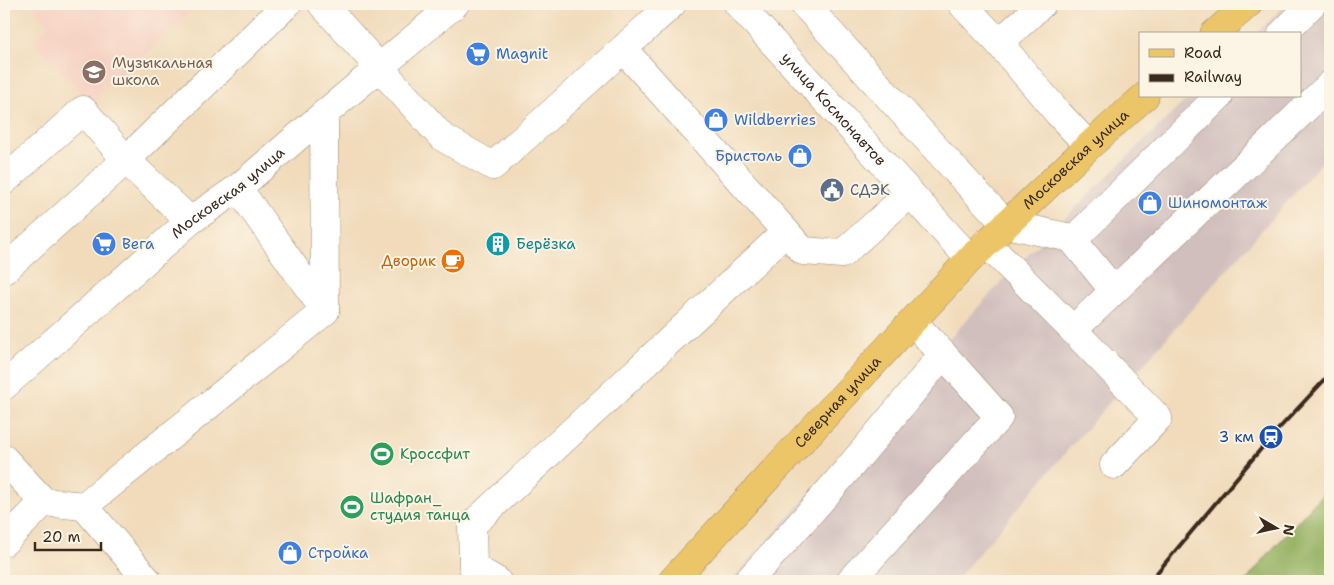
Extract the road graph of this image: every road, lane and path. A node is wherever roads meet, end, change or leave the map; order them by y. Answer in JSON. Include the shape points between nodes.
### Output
{"nodes":[{"id":1,"x":286,"y":4,"type":"edge"},
{"id":2,"x":322,"y":4,"type":"edge"},
{"id":3,"x":455,"y":4,"type":"edge"},
{"id":4,"x":672,"y":4,"type":"edge"},
{"id":5,"x":738,"y":4,"type":"edge"},
{"id":6,"x":804,"y":4,"type":"edge"},
{"id":7,"x":962,"y":4,"type":"edge"},
{"id":8,"x":1042,"y":4,"type":"edge"},
{"id":9,"x":1248,"y":4,"type":"edge"},
{"id":10,"x":1312,"y":4,"type":"edge"},
{"id":11,"x":1216,"y":32,"type":"edge"},
{"id":12,"x":1284,"y":32,"type":"edge"},
{"id":13,"x":999,"y":43,"type":"junction"},
{"id":14,"x":624,"y":49,"type":"junction"},
{"id":15,"x":379,"y":67,"type":"junction"},
{"id":16,"x":1330,"y":85,"type":"edge"},
{"id":17,"x":1143,"y":98,"type":"edge"},
{"id":18,"x":1216,"y":98,"type":"edge"},
{"id":19,"x":324,"y":114,"type":"junction"},
{"id":20,"x":1089,"y":146,"type":"junction"},
{"id":21,"x":126,"y":160,"type":"junction"},
{"id":22,"x":4,"y":181,"type":"edge"},
{"id":23,"x":238,"y":188,"type":"junction"},
{"id":24,"x":910,"y":193,"type":"junction"},
{"id":25,"x":190,"y":221,"type":"junction"},
{"id":26,"x":1006,"y":224,"type":"junction"},
{"id":27,"x":786,"y":232,"type":"junction"},
{"id":28,"x":1071,"y":238,"type":"junction"},
{"id":29,"x":978,"y":251,"type":"junction"},
{"id":30,"x":4,"y":270,"type":"edge"},
{"id":31,"x":1114,"y":291,"type":"junction"},
{"id":32,"x":325,"y":311,"type":"junction"},
{"id":33,"x":913,"y":322,"type":"junction"},
{"id":34,"x":1073,"y":330,"type":"junction"},
{"id":35,"x":943,"y":354,"type":"junction"},
{"id":36,"x":4,"y":386,"type":"edge"},
{"id":37,"x":4,"y":458,"type":"edge"},
{"id":38,"x":1114,"y":465,"type":"dead end"},
{"id":39,"x":44,"y":502,"type":"junction"},
{"id":40,"x":84,"y":506,"type":"junction"},
{"id":41,"x":4,"y":542,"type":"edge"},
{"id":42,"x":466,"y":574,"type":"edge"},
{"id":43,"x":148,"y":581,"type":"edge"},
{"id":44,"x":497,"y":581,"type":"edge"},
{"id":45,"x":672,"y":581,"type":"edge"},
{"id":46,"x":748,"y":581,"type":"edge"},
{"id":47,"x":850,"y":581,"type":"edge"}],
"edges":[{"from":1,"to":21,"type":"street"},
{"from":2,"to":15,"type":"street"},
{"from":3,"to":15,"type":"street","name":"Московская улица"},
{"from":4,"to":14,"type":"street"},
{"from":5,"to":24,"type":"street","name":"улица Космонавтов"},
{"from":6,"to":26,"type":"street"},
{"from":7,"to":13,"type":"street"},
{"from":8,"to":13,"type":"street"},
{"from":9,"to":11,"type":"main road"},
{"from":10,"to":12,"type":"street"},
{"from":13,"to":20,"type":"street"},
{"from":14,"to":15,"type":"street","via":[[493,166],[442,137]]},
{"from":14,"to":27,"type":"street"},
{"from":15,"to":19,"type":"street","name":"Московская улица"},
{"from":16,"to":31,"type":"street"},
{"from":17,"to":20,"type":"main road","name":"Московская улица"},
{"from":18,"to":28,"type":"street","via":[[1078,235]]},
{"from":19,"to":23,"type":"street","name":"Московская улица"},
{"from":19,"to":32,"type":"street"},
{"from":20,"to":26,"type":"main road","name":"Московская улица"},
{"from":21,"to":22,"type":"street","via":[[83,110]]},
{"from":21,"to":25,"type":"street"},
{"from":21,"to":30,"type":"street"},
{"from":23,"to":25,"type":"street","name":"Московская улица"},
{"from":23,"to":32,"type":"street"},
{"from":24,"to":27,"type":"street","via":[[842,254],[803,251]]},
{"from":24,"to":29,"type":"street","name":"улица Космонавтов"},
{"from":25,"to":36,"type":"street","name":"Московская улица"},
{"from":26,"to":28,"type":"street"},
{"from":26,"to":29,"type":"main road","name":"Северная улица"},
{"from":27,"to":42,"type":"street","via":[[472,525]]},
{"from":28,"to":31,"type":"street"},
{"from":29,"to":33,"type":"main road","name":"Северная улица"},
{"from":29,"to":34,"type":"street","name":"улица Космонавтов"},
{"from":31,"to":34,"type":"street"},
{"from":32,"to":40,"type":"street"},
{"from":33,"to":35,"type":"street"},
{"from":33,"to":45,"type":"main road","name":"Северная улица"},
{"from":34,"to":38,"type":"street","name":"улица Космонавтов","via":[[1158,418]]},
{"from":35,"to":46,"type":"street","via":[[803,521]]},
{"from":35,"to":47,"type":"street","via":[[999,417]]},
{"from":37,"to":39,"type":"street"},
{"from":39,"to":40,"type":"street"},
{"from":39,"to":41,"type":"street"},
{"from":40,"to":43,"type":"street"},
{"from":42,"to":44,"type":"street"}]}
